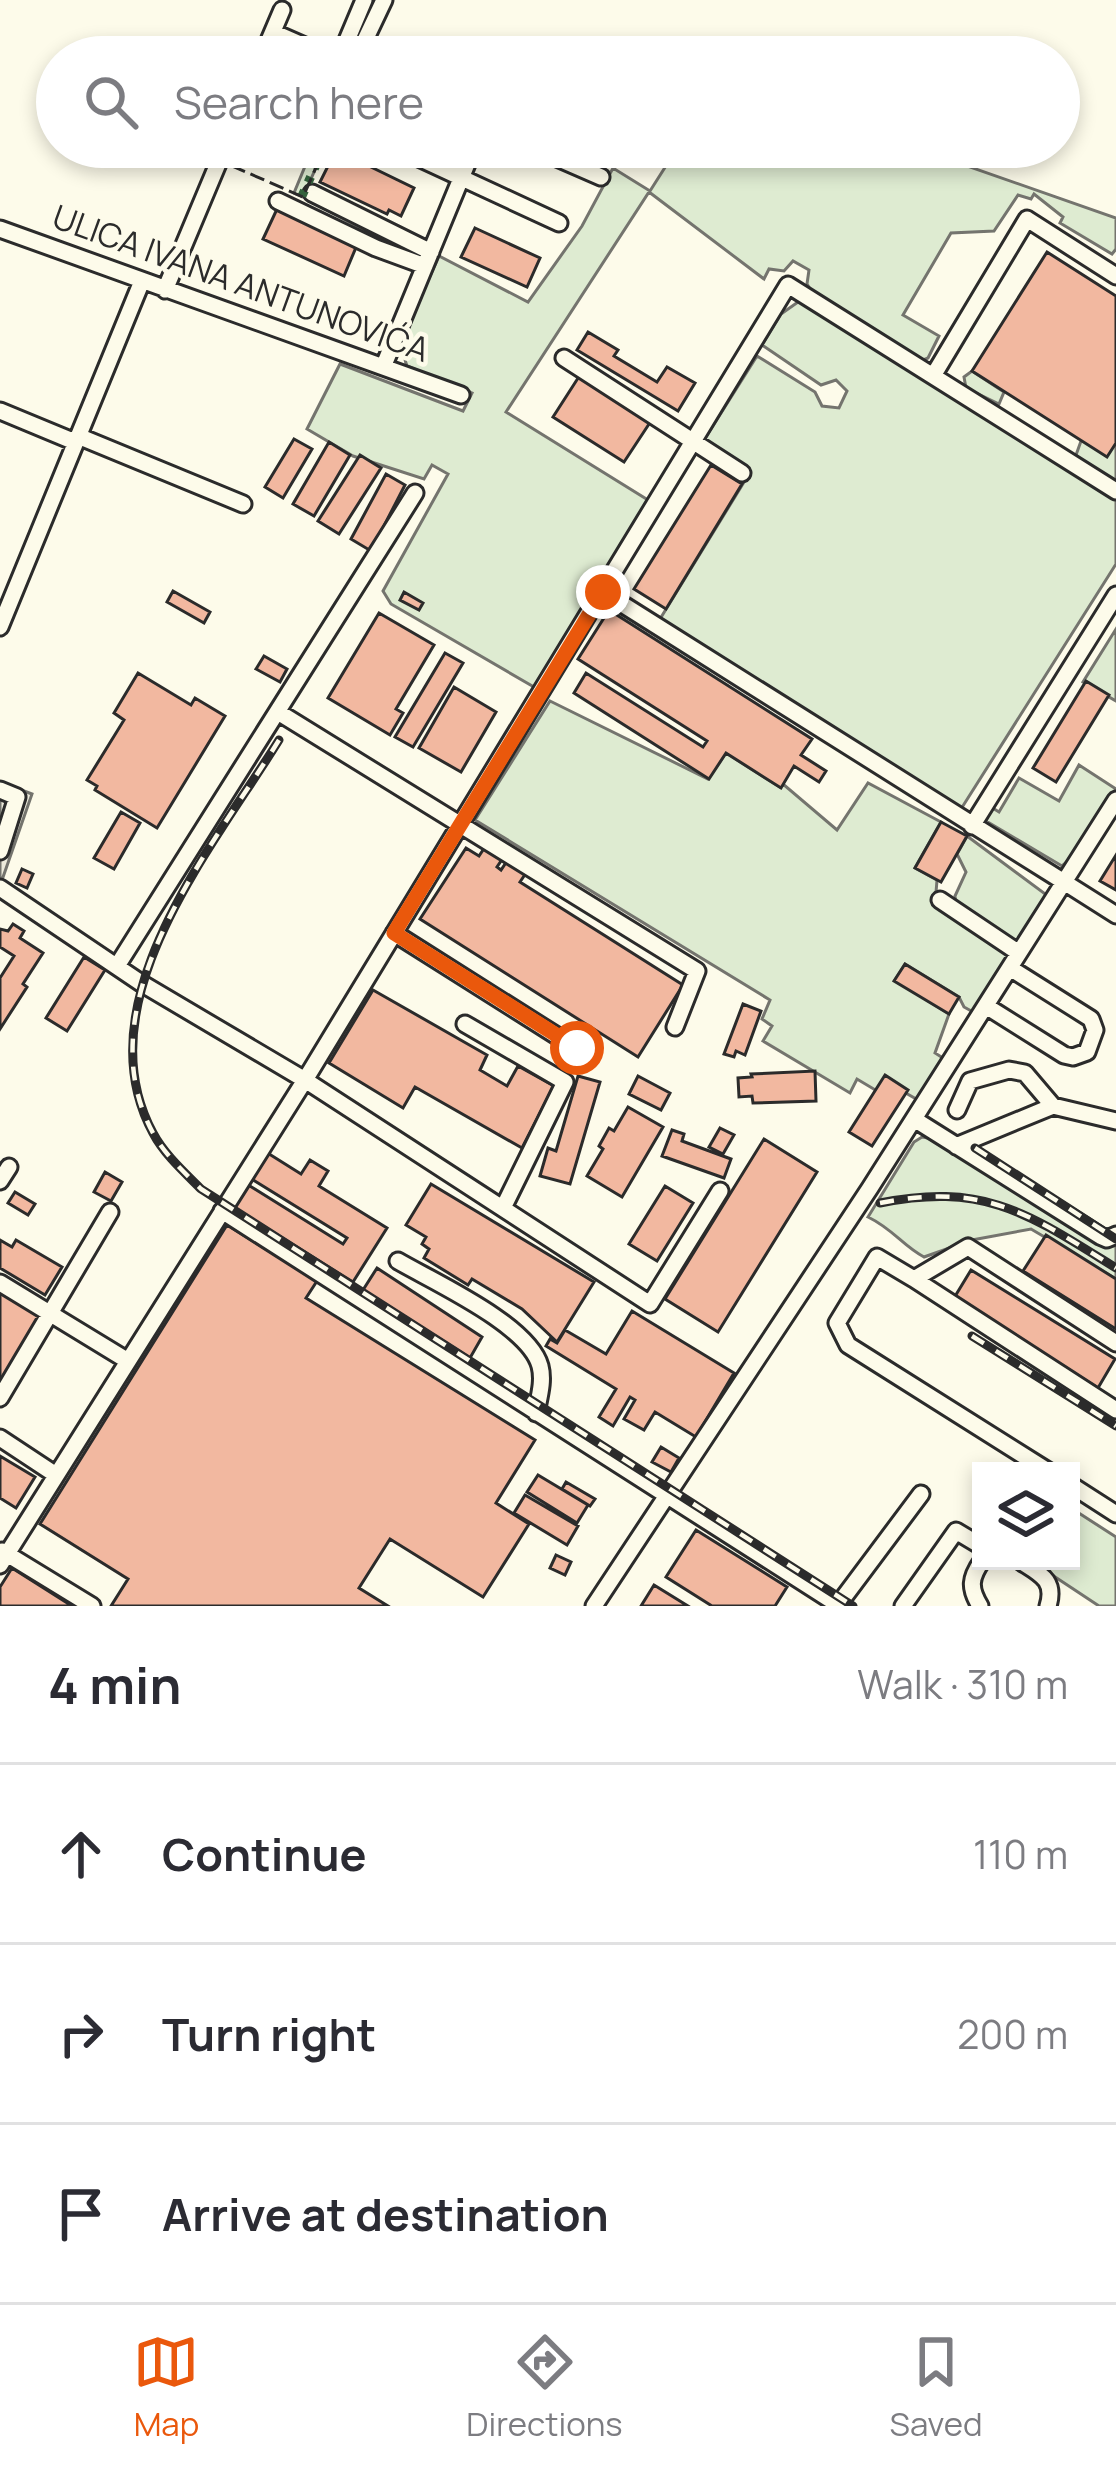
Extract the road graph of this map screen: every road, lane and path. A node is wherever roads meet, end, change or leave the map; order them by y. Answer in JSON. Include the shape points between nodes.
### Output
{"nodes":[{"id":1,"x":364,"y":0,"type":"edge"},
{"id":2,"x":384,"y":0,"type":"edge"},
{"id":3,"x":282,"y":10,"type":"dead end"},
{"id":4,"x":273,"y":32,"type":"junction"},
{"id":5,"x":271,"y":36,"type":"edge"},
{"id":6,"x":282,"y":36,"type":"edge"},
{"id":7,"x":349,"y":36,"type":"edge"},
{"id":8,"x":367,"y":36,"type":"edge"},
{"id":9,"x":216,"y":168,"type":"edge"},
{"id":10,"x":440,"y":168,"type":"edge"},
{"id":11,"x":465,"y":168,"type":"edge"},
{"id":12,"x":582,"y":168,"type":"edge"},
{"id":13,"x":601,"y":177,"type":"dead end"},
{"id":14,"x":461,"y":178,"type":"junction"},
{"id":15,"x":312,"y":194,"type":"dead end"},
{"id":16,"x":278,"y":201,"type":"dead end"},
{"id":17,"x":559,"y":223,"type":"dead end"},
{"id":18,"x":0,"y":229,"type":"edge"},
{"id":19,"x":428,"y":259,"type":"junction"},
{"id":20,"x":1112,"y":270,"type":"edge"},
{"id":21,"x":142,"y":281,"type":"junction"},
{"id":22,"x":166,"y":290,"type":"junction"},
{"id":23,"x":564,"y":358,"type":"dead end"},
{"id":24,"x":384,"y":365,"type":"junction"},
{"id":25,"x":933,"y":376,"type":"junction"},
{"id":26,"x":461,"y":395,"type":"dead end"},
{"id":27,"x":0,"y":411,"type":"edge"},
{"id":28,"x":77,"y":439,"type":"junction"},
{"id":29,"x":694,"y":442,"type":"junction"},
{"id":30,"x":742,"y":473,"type":"dead end"},
{"id":31,"x":1116,"y":491,"type":"edge"},
{"id":32,"x":415,"y":493,"type":"dead end"},
{"id":33,"x":243,"y":504,"type":"dead end"},
{"id":34,"x":603,"y":592,"type":"junction"},
{"id":35,"x":1116,"y":595,"type":"edge"},
{"id":36,"x":4,"y":608,"type":"edge"},
{"id":37,"x":0,"y":627,"type":"edge"},
{"id":38,"x":278,"y":712,"type":"junction"},
{"id":39,"x":0,"y":790,"type":"edge"},
{"id":40,"x":1116,"y":800,"type":"edge"},
{"id":41,"x":460,"y":825,"type":"junction"},
{"id":42,"x":972,"y":826,"type":"junction"},
{"id":43,"x":0,"y":851,"type":"edge"},
{"id":44,"x":1064,"y":882,"type":"junction"},
{"id":45,"x":0,"y":888,"type":"edge"},
{"id":46,"x":940,"y":900,"type":"dead end"},
{"id":47,"x":1116,"y":915,"type":"edge"},
{"id":48,"x":394,"y":933,"type":"junction"},
{"id":49,"x":1019,"y":953,"type":"junction"},
{"id":50,"x":117,"y":966,"type":"junction"},
{"id":51,"x":1010,"y":968,"type":"junction"},
{"id":52,"x":986,"y":1006,"type":"junction"},
{"id":53,"x":465,"y":1024,"type":"dead end"},
{"id":54,"x":675,"y":1027,"type":"dead end"},
{"id":55,"x":577,"y":1048,"type":"dead end"},
{"id":56,"x":305,"y":1080,"type":"junction"},
{"id":57,"x":1053,"y":1106,"type":"junction"},
{"id":58,"x":957,"y":1110,"type":"dead end"},
{"id":59,"x":914,"y":1119,"type":"junction"},
{"id":60,"x":1116,"y":1121,"type":"edge"},
{"id":61,"x":956,"y":1146,"type":"junction"},
{"id":62,"x":0,"y":1171,"type":"edge"},
{"id":63,"x":0,"y":1181,"type":"edge"},
{"id":64,"x":720,"y":1191,"type":"dead end"},
{"id":65,"x":503,"y":1208,"type":"junction"},
{"id":66,"x":223,"y":1211,"type":"junction"},
{"id":67,"x":110,"y":1212,"type":"dead end"},
{"id":68,"x":1116,"y":1235,"type":"edge"},
{"id":69,"x":398,"y":1261,"type":"dead end"},
{"id":70,"x":914,"y":1280,"type":"junction"},
{"id":71,"x":0,"y":1283,"type":"edge"},
{"id":72,"x":50,"y":1314,"type":"junction"},
{"id":73,"x":1116,"y":1343,"type":"edge"},
{"id":74,"x":128,"y":1361,"type":"junction"},
{"id":75,"x":0,"y":1398,"type":"edge"},
{"id":76,"x":1116,"y":1410,"type":"edge"},
{"id":77,"x":536,"y":1412,"type":"junction"},
{"id":78,"x":0,"y":1438,"type":"edge"},
{"id":79,"x":1034,"y":1462,"type":"edge"},
{"id":80,"x":56,"y":1475,"type":"junction"},
{"id":81,"x":1080,"y":1491,"type":"edge"},
{"id":82,"x":921,"y":1493,"type":"dead end"},
{"id":83,"x":664,"y":1496,"type":"junction"},
{"id":84,"x":1116,"y":1514,"type":"edge"},
{"id":85,"x":972,"y":1539,"type":"edge"},
{"id":86,"x":2,"y":1556,"type":"edge"},
{"id":87,"x":976,"y":1570,"type":"edge"},
{"id":88,"x":1034,"y":1570,"type":"edge"},
{"id":89,"x":839,"y":1605,"type":"edge"},
{"id":90,"x":92,"y":1606,"type":"edge"},
{"id":91,"x":594,"y":1606,"type":"edge"},
{"id":92,"x":902,"y":1606,"type":"edge"},
{"id":93,"x":980,"y":1606,"type":"edge"},
{"id":94,"x":1048,"y":1606,"type":"edge"}],
"edges":[{"from":1,"to":7,"type":"street"},
{"from":2,"to":8,"type":"street"},
{"from":3,"to":4,"type":"street"},
{"from":4,"to":5,"type":"street"},
{"from":4,"to":6,"type":"street"},
{"from":9,"to":22,"type":"street"},
{"from":10,"to":14,"type":"street"},
{"from":11,"to":14,"type":"street"},
{"from":12,"to":13,"type":"street"},
{"from":14,"to":17,"type":"street"},
{"from":14,"to":19,"type":"street"},
{"from":15,"to":19,"type":"street"},
{"from":16,"to":19,"type":"street","via":[[376,248]]},
{"from":18,"to":21,"type":"street","name":"ULICA IVANA ANTUNOVIĆA"},
{"from":19,"to":24,"type":"street"},
{"from":20,"to":25,"type":"street","via":[[1027,219]]},
{"from":21,"to":22,"type":"street","name":"ULICA IVANA ANTUNOVIĆA"},
{"from":21,"to":28,"type":"street"},
{"from":22,"to":24,"type":"street","name":"ULICA IVANA ANTUNOVIĆA"},
{"from":23,"to":29,"type":"street"},
{"from":24,"to":26,"type":"street","name":"ULICA IVANA ANTUNOVIĆA"},
{"from":25,"to":29,"type":"street","via":[[788,285]]},
{"from":25,"to":31,"type":"street"},
{"from":27,"to":28,"type":"street"},
{"from":28,"to":33,"type":"street"},
{"from":28,"to":36,"type":"street"},
{"from":29,"to":30,"type":"street"},
{"from":29,"to":34,"type":"street"},
{"from":32,"to":38,"type":"street"},
{"from":34,"to":41,"type":"street"},
{"from":34,"to":42,"type":"street"},
{"from":35,"to":42,"type":"street"},
{"from":36,"to":37,"type":"street"},
{"from":38,"to":41,"type":"street"},
{"from":38,"to":50,"type":"street"},
{"from":39,"to":43,"type":"street","via":[[17,797]]},
{"from":40,"to":44,"type":"street"},
{"from":41,"to":48,"type":"street"},
{"from":41,"to":54,"type":"street","via":[[698,971]]},
{"from":42,"to":44,"type":"street"},
{"from":44,"to":47,"type":"street"},
{"from":44,"to":49,"type":"street"},
{"from":45,"to":50,"type":"street"},
{"from":46,"to":49,"type":"street"},
{"from":48,"to":55,"type":"street"},
{"from":48,"to":56,"type":"street"},
{"from":49,"to":51,"type":"street"},
{"from":50,"to":56,"type":"street"},
{"from":51,"to":52,"type":"street"},
{"from":51,"to":52,"type":"street","via":[[1090,1019],[1087,1052],[1064,1055]]},
{"from":52,"to":59,"type":"street"},
{"from":53,"to":65,"type":"street","via":[[565,1082]]},
{"from":56,"to":65,"type":"street"},
{"from":56,"to":66,"type":"street"},
{"from":57,"to":58,"type":"street","via":[[1025,1073],[1009,1070],[970,1082]]},
{"from":57,"to":60,"type":"street"},
{"from":57,"to":61,"type":"street"},
{"from":59,"to":61,"type":"street"},
{"from":59,"to":83,"type":"street"},
{"from":61,"to":68,"type":"street","via":[[1100,1236]]},
{"from":62,"to":63,"type":"street","via":[[9,1167]]},
{"from":64,"to":65,"type":"street","via":[[650,1304]]},
{"from":66,"to":74,"type":"street"},
{"from":66,"to":77,"type":"street"},
{"from":67,"to":72,"type":"street"},
{"from":69,"to":77,"type":"street","via":[[528,1345],[542,1380]]},
{"from":70,"to":73,"type":"street","via":[[968,1246]]},
{"from":70,"to":76,"type":"street"},
{"from":70,"to":79,"type":"street","via":[[877,1257],[837,1323],[848,1345]]},
{"from":71,"to":72,"type":"street"},
{"from":72,"to":74,"type":"street"},
{"from":72,"to":75,"type":"street"},
{"from":74,"to":80,"type":"street"},
{"from":77,"to":83,"type":"street"},
{"from":78,"to":80,"type":"street"},
{"from":80,"to":86,"type":"street"},
{"from":81,"to":84,"type":"street"},
{"from":82,"to":89,"type":"street"},
{"from":83,"to":89,"type":"street"},
{"from":83,"to":91,"type":"street"},
{"from":85,"to":92,"type":"street","via":[[956,1531]]},
{"from":86,"to":90,"type":"street"},
{"from":87,"to":93,"type":"street","via":[[971,1591]]},
{"from":88,"to":94,"type":"street","via":[[1051,1586]]}]}
